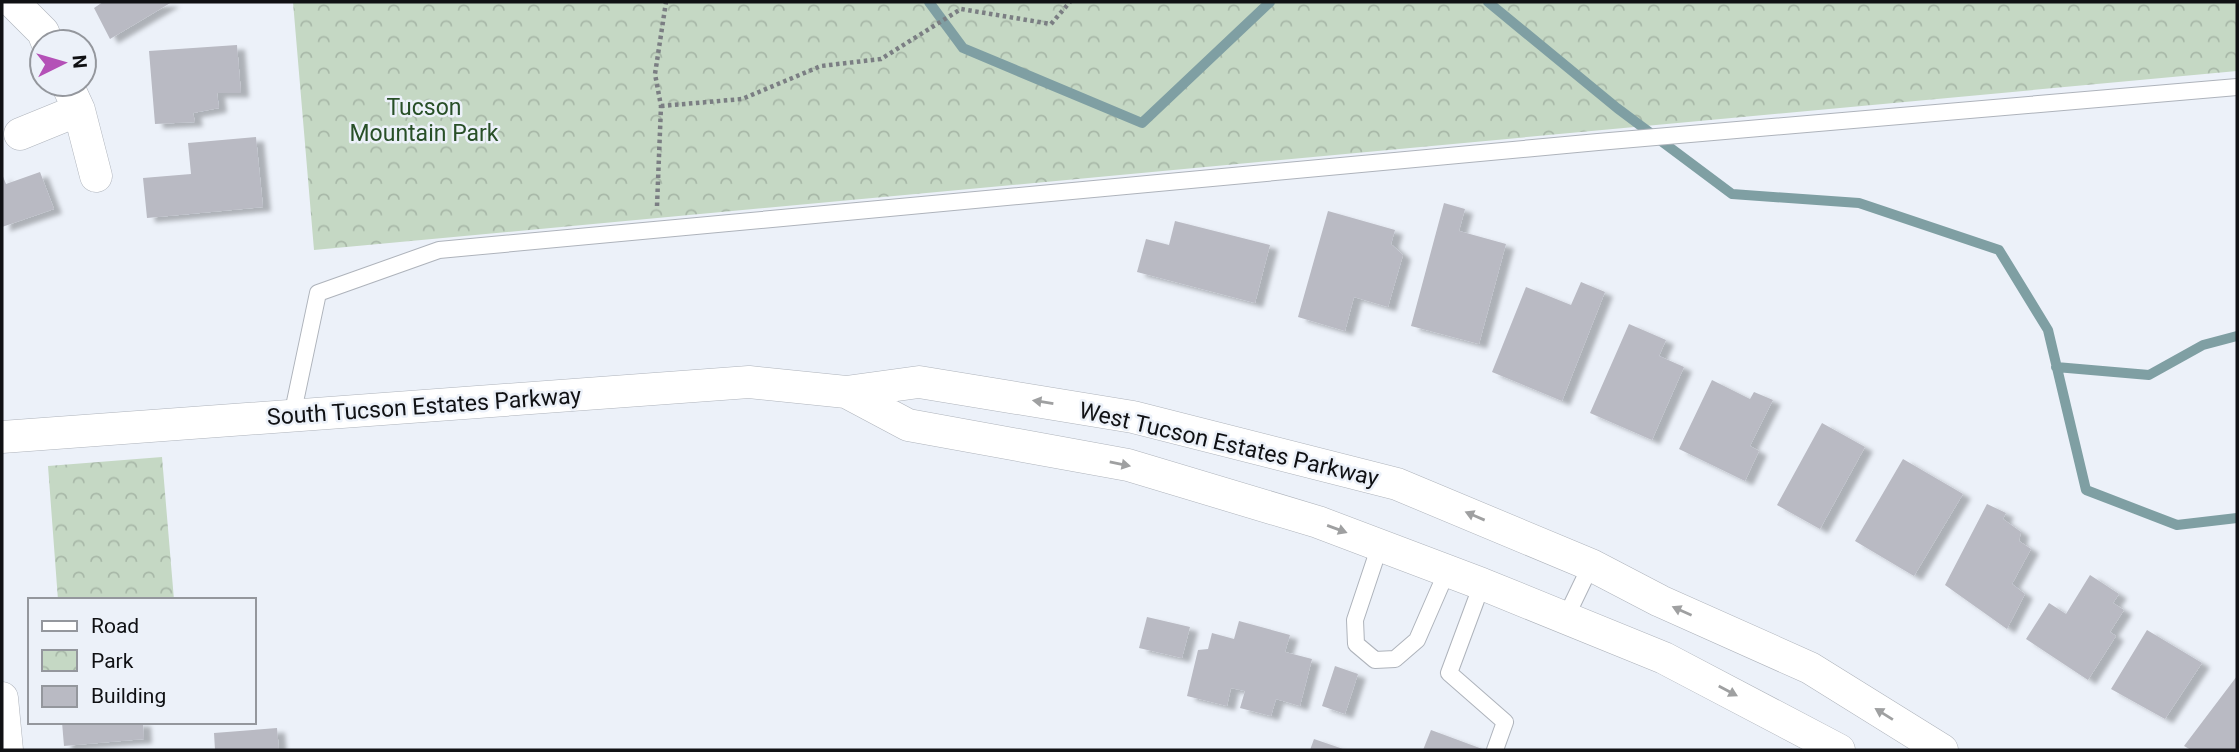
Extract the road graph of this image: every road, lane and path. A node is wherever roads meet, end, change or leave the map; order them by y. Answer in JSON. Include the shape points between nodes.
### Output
{"nodes":[{"id":1,"x":13,"y":2,"type":"edge"},
{"id":2,"x":666,"y":2,"type":"edge"},
{"id":3,"x":1070,"y":2,"type":"edge"},
{"id":4,"x":39,"y":28,"type":"edge"},
{"id":5,"x":2231,"y":87,"type":"edge"},
{"id":6,"x":72,"y":98,"type":"edge"},
{"id":7,"x":73,"y":98,"type":"edge"},
{"id":8,"x":2237,"y":102,"type":"edge"},
{"id":9,"x":661,"y":106,"type":"junction"},
{"id":10,"x":20,"y":134,"type":"dead end"},
{"id":11,"x":96,"y":176,"type":"dead end"},
{"id":12,"x":656,"y":229,"type":"junction"},
{"id":13,"x":846,"y":392,"type":"junction"},
{"id":14,"x":292,"y":416,"type":"junction"},
{"id":15,"x":2,"y":436,"type":"edge"},
{"id":16,"x":1380,"y":545,"type":"junction"},
{"id":17,"x":1591,"y":565,"type":"junction"},
{"id":18,"x":1447,"y":571,"type":"junction"},
{"id":19,"x":1482,"y":584,"type":"junction"},
{"id":20,"x":1565,"y":619,"type":"junction"},
{"id":21,"x":2,"y":698,"type":"edge"},
{"id":22,"x":6,"y":750,"type":"edge"},
{"id":23,"x":1495,"y":750,"type":"edge"},
{"id":24,"x":1839,"y":750,"type":"edge"},
{"id":25,"x":1942,"y":750,"type":"edge"}],
"edges":[{"from":1,"to":4,"type":"street"},
{"from":2,"to":9,"type":"path","via":[[655,74]]},
{"from":3,"to":9,"type":"path","via":[[1051,24],[961,9],[881,59],[821,66],[742,99]]},
{"from":5,"to":8,"type":"lane"},
{"from":5,"to":12,"type":"lane"},
{"from":6,"to":10,"type":"street"},
{"from":7,"to":11,"type":"street"},
{"from":9,"to":12,"type":"path"},
{"from":12,"to":14,"type":"lane","via":[[439,250],[318,293]]},
{"from":13,"to":14,"type":"street","name":"South Tucson Estates Parkway","via":[[748,382]]},
{"from":13,"to":16,"type":"street","name":"West Tucson Estates Parkway","one_way":true,"via":[[908,425],[1128,465]]},
{"from":17,"to":13,"type":"street","name":"West Tucson Estates Parkway","one_way":true,"via":[[1397,484],[1133,417],[919,382]]},
{"from":14,"to":15,"type":"street","name":"South Tucson Estates Parkway"},
{"from":16,"to":18,"type":"street","name":"West Tucson Estates Parkway"},
{"from":16,"to":18,"type":"lane","via":[[1355,620],[1356,644],[1375,660],[1395,659],[1417,640]]},
{"from":17,"to":20,"type":"lane"},
{"from":25,"to":17,"type":"street","name":"West Tucson Estates Parkway","one_way":true,"via":[[1810,668]]},
{"from":18,"to":19,"type":"street","name":"West Tucson Estates Parkway"},
{"from":19,"to":20,"type":"street","name":"West Tucson Estates Parkway"},
{"from":19,"to":23,"type":"lane","via":[[1449,673],[1504,722]]},
{"from":20,"to":24,"type":"street","name":"West Tucson Estates Parkway","one_way":true,"via":[[1664,658]]},
{"from":21,"to":22,"type":"street"}]}
